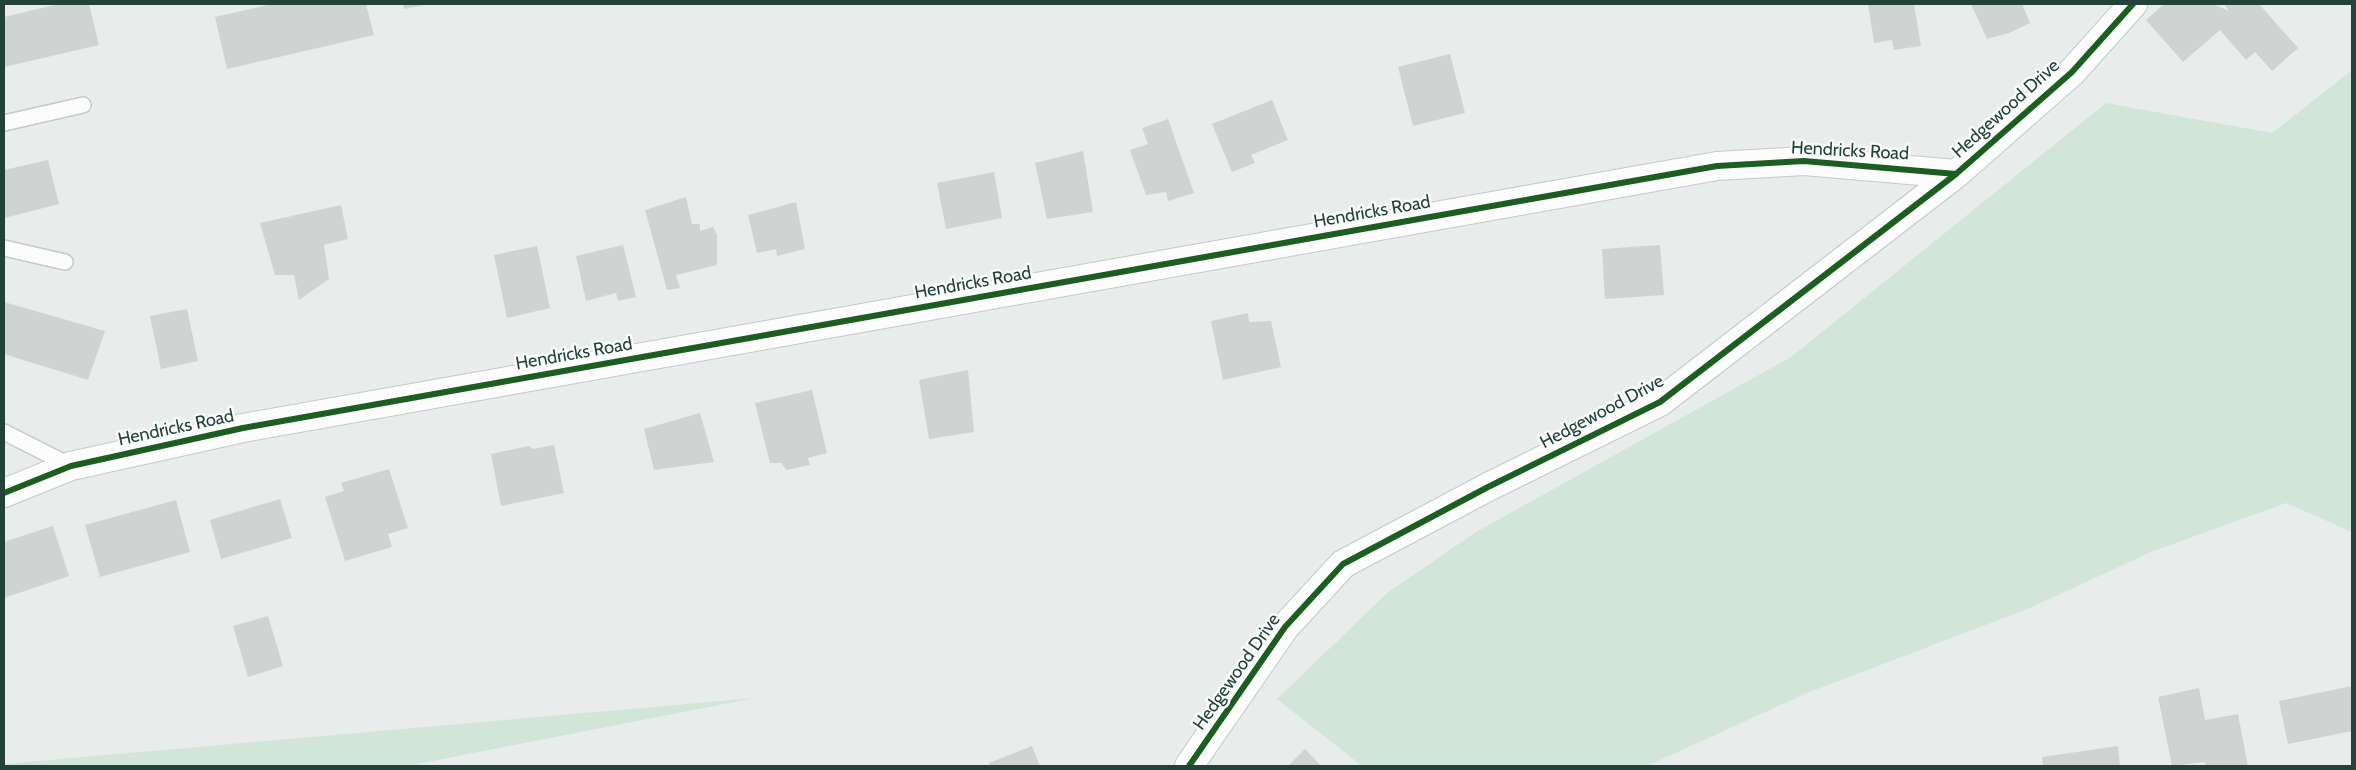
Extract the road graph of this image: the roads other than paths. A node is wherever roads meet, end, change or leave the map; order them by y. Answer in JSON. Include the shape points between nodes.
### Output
{"nodes":[{"id":1,"x":2132,"y":4,"type":"edge"},
{"id":2,"x":83,"y":104,"type":"dead end"},
{"id":3,"x":4,"y":122,"type":"edge"},
{"id":4,"x":1956,"y":174,"type":"junction"},
{"id":5,"x":4,"y":248,"type":"edge"},
{"id":6,"x":65,"y":262,"type":"dead end"},
{"id":7,"x":4,"y":432,"type":"edge"},
{"id":8,"x":71,"y":466,"type":"junction"},
{"id":9,"x":4,"y":493,"type":"edge"},
{"id":10,"x":1189,"y":766,"type":"edge"}],
"edges":[{"from":1,"to":4,"type":"street","name":"Hedgewood Drive","via":[[2072,72]]},
{"from":2,"to":3,"type":"lane"},
{"from":4,"to":8,"type":"street","name":"Hendricks Road","via":[[1804,161],[1717,166],[243,428]]},
{"from":4,"to":10,"type":"street","name":"Hedgewood Drive","via":[[1660,402],[1488,487],[1343,564],[1285,627]]},
{"from":5,"to":6,"type":"lane"},
{"from":7,"to":8,"type":"lane"},
{"from":8,"to":9,"type":"street","name":"Hendricks Road"}]}
